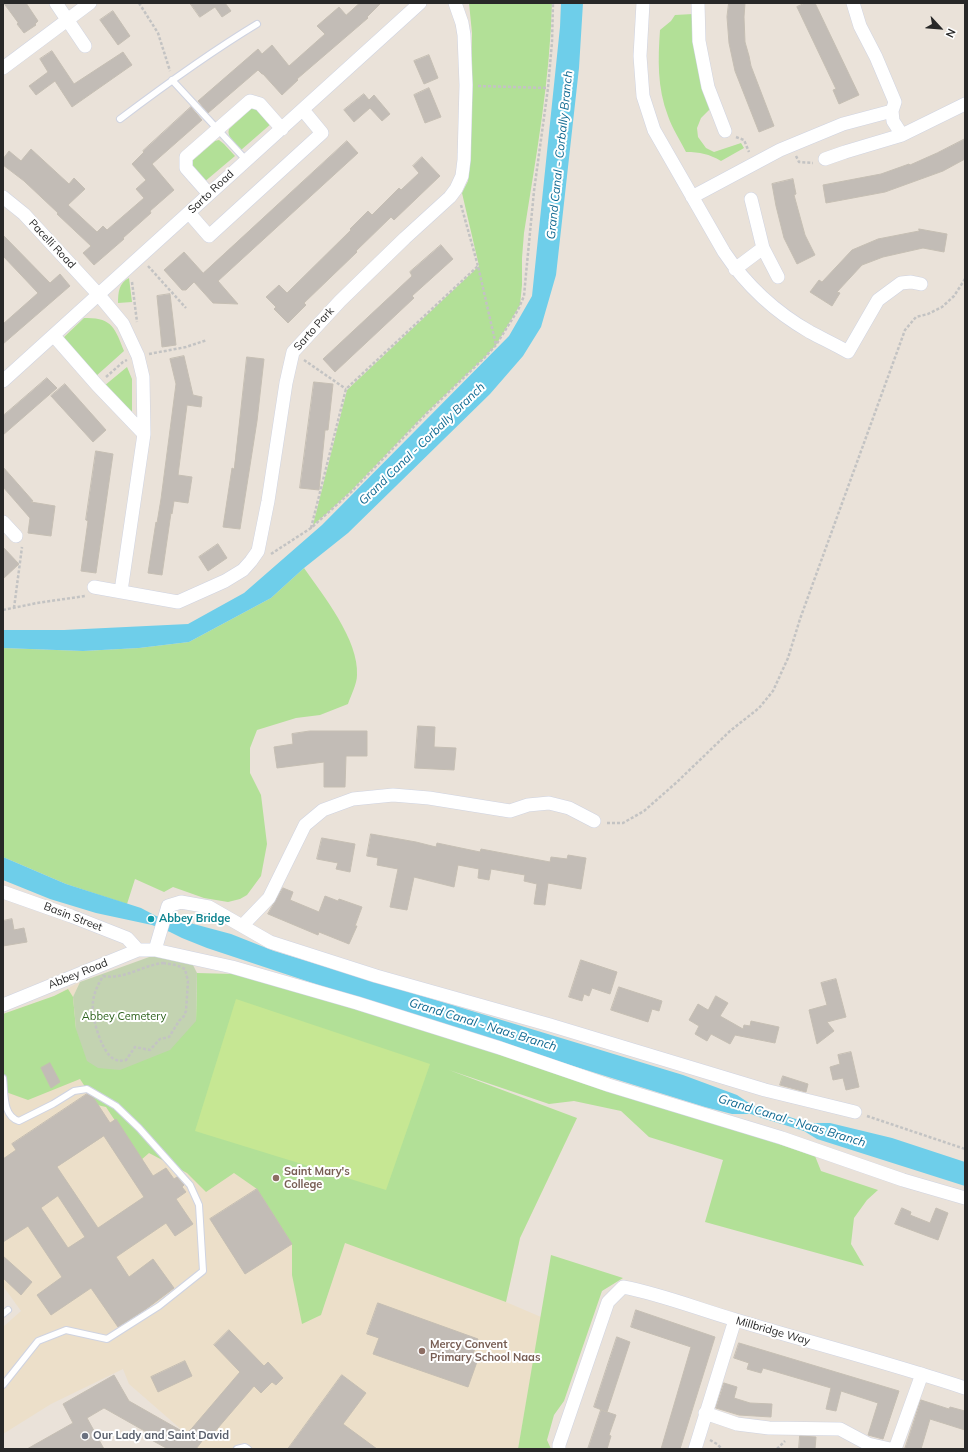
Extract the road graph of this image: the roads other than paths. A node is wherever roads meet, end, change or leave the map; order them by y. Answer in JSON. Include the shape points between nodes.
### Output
{"nodes":[{"id":1,"x":56,"y":3,"type":"edge"},
{"id":2,"x":90,"y":3,"type":"edge"},
{"id":3,"x":420,"y":3,"type":"edge"},
{"id":4,"x":455,"y":3,"type":"edge"},
{"id":5,"x":643,"y":3,"type":"edge"},
{"id":6,"x":698,"y":3,"type":"edge"},
{"id":7,"x":853,"y":3,"type":"edge"},
{"id":8,"x":67,"y":20,"type":"junction"},
{"id":9,"x":257,"y":24,"type":"dead end"},
{"id":10,"x":84,"y":46,"type":"dead end"},
{"id":11,"x":3,"y":68,"type":"edge"},
{"id":12,"x":172,"y":80,"type":"junction"},
{"id":13,"x":965,"y":104,"type":"edge"},
{"id":14,"x":303,"y":110,"type":"junction"},
{"id":15,"x":892,"y":111,"type":"junction"},
{"id":16,"x":120,"y":119,"type":"dead end"},
{"id":17,"x":218,"y":129,"type":"junction"},
{"id":18,"x":282,"y":129,"type":"junction"},
{"id":19,"x":725,"y":131,"type":"road end"},
{"id":20,"x":902,"y":135,"type":"junction"},
{"id":21,"x":246,"y":160,"type":"junction"},
{"id":22,"x":825,"y":160,"type":"road end"},
{"id":23,"x":209,"y":194,"type":"junction"},
{"id":24,"x":3,"y":197,"type":"edge"},
{"id":25,"x":692,"y":197,"type":"junction"},
{"id":26,"x":751,"y":199,"type":"dead end"},
{"id":27,"x":189,"y":213,"type":"junction"},
{"id":28,"x":763,"y":248,"type":"junction"},
{"id":29,"x":735,"y":269,"type":"junction"},
{"id":30,"x":778,"y":277,"type":"dead end"},
{"id":31,"x":921,"y":284,"type":"dead end"},
{"id":32,"x":98,"y":294,"type":"junction"},
{"id":33,"x":54,"y":336,"type":"junction"},
{"id":34,"x":3,"y":381,"type":"edge"},
{"id":35,"x":144,"y":434,"type":"junction"},
{"id":36,"x":3,"y":522,"type":"edge"},
{"id":37,"x":16,"y":536,"type":"road end"},
{"id":38,"x":121,"y":591,"type":"junction"},
{"id":39,"x":90,"y":592,"type":"road end"},
{"id":40,"x":594,"y":821,"type":"road end"},
{"id":41,"x":3,"y":892,"type":"edge"},
{"id":42,"x":242,"y":925,"type":"junction"},
{"id":43,"x":156,"y":944,"type":"junction"},
{"id":44,"x":138,"y":950,"type":"junction"},
{"id":45,"x":3,"y":1005,"type":"edge"},
{"id":46,"x":3,"y":1078,"type":"edge"},
{"id":47,"x":855,"y":1112,"type":"road end"},
{"id":48,"x":965,"y":1198,"type":"edge"},
{"id":49,"x":735,"y":1320,"type":"junction"},
{"id":50,"x":922,"y":1374,"type":"junction"},
{"id":51,"x":3,"y":1385,"type":"edge"},
{"id":52,"x":965,"y":1388,"type":"edge"},
{"id":53,"x":705,"y":1413,"type":"junction"},
{"id":54,"x":237,"y":1449,"type":"edge"},
{"id":55,"x":248,"y":1449,"type":"edge"},
{"id":56,"x":560,"y":1449,"type":"edge"},
{"id":57,"x":695,"y":1449,"type":"edge"},
{"id":58,"x":890,"y":1449,"type":"edge"},
{"id":59,"x":895,"y":1449,"type":"edge"}],
"edges":[{"from":1,"to":8,"type":"street"},
{"from":2,"to":8,"type":"street"},
{"from":3,"to":14,"type":"street","name":"Sarto Road"},
{"from":4,"to":38,"type":"street","name":"Sarto Park","via":[[464,35],[466,85],[462,176],[450,197],[340,301],[293,352],[258,550],[243,570],[178,602]]},
{"from":5,"to":25,"type":"street","via":[[640,56],[643,96],[654,130]]},
{"from":6,"to":19,"type":"street","via":[[699,41],[708,87]]},
{"from":7,"to":15,"type":"street","via":[[860,26],[895,102]]},
{"from":8,"to":10,"type":"street"},
{"from":8,"to":11,"type":"street"},
{"from":9,"to":12,"type":"lane"},
{"from":12,"to":16,"type":"lane"},
{"from":12,"to":17,"type":"lane"},
{"from":13,"to":20,"type":"street"},
{"from":14,"to":18,"type":"street","name":"Sarto Road"},
{"from":14,"to":27,"type":"street","via":[[322,133],[209,236]]},
{"from":15,"to":20,"type":"street","via":[[893,121]]},
{"from":15,"to":25,"type":"street","via":[[843,124],[792,145]]},
{"from":17,"to":18,"type":"street","via":[[250,101],[260,104]]},
{"from":17,"to":21,"type":"lane"},
{"from":17,"to":23,"type":"street","via":[[186,157],[186,168]]},
{"from":18,"to":21,"type":"street","name":"Sarto Road"},
{"from":20,"to":22,"type":"street"},
{"from":21,"to":23,"type":"street","name":"Sarto Road"},
{"from":23,"to":27,"type":"street","name":"Sarto Road"},
{"from":24,"to":32,"type":"street","name":"Pacelli Road","via":[[24,214]]},
{"from":25,"to":29,"type":"street"},
{"from":26,"to":28,"type":"street"},
{"from":27,"to":32,"type":"street","name":"Sarto Road"},
{"from":28,"to":29,"type":"street"},
{"from":28,"to":30,"type":"street"},
{"from":29,"to":31,"type":"street","via":[[759,295],[783,314],[810,332],[852,352],[878,300],[901,284]]},
{"from":32,"to":33,"type":"street","name":"Sarto Road"},
{"from":32,"to":35,"type":"street","via":[[123,324],[138,356],[143,377]]},
{"from":33,"to":34,"type":"street","name":"Sarto Road"},
{"from":33,"to":35,"type":"street"},
{"from":35,"to":38,"type":"street"},
{"from":36,"to":37,"type":"street"},
{"from":38,"to":39,"type":"street","name":"Sarto Park"},
{"from":40,"to":42,"type":"street","via":[[569,808],[549,803],[528,805],[510,811],[393,795],[353,799],[323,810],[305,825],[269,898]]},
{"from":41,"to":44,"type":"street","name":"Basin Street","via":[[127,938]]},
{"from":42,"to":43,"type":"street","via":[[209,907],[181,902],[168,906]]},
{"from":42,"to":47,"type":"street","via":[[270,942],[376,976],[765,1090]]},
{"from":43,"to":44,"type":"street","name":"Abbey Road"},
{"from":43,"to":48,"type":"street","name":"Abbey Road","via":[[194,962],[232,967],[357,1003]]},
{"from":44,"to":45,"type":"street","name":"Abbey Road"},
{"from":46,"to":51,"type":"lane","via":[[7,1112],[13,1119],[19,1121],[74,1091],[87,1089],[116,1106],[139,1128],[190,1185],[199,1205],[203,1271],[159,1306],[107,1339],[66,1330],[38,1340]]},
{"from":49,"to":50,"type":"street","name":"Millbridge Way"},
{"from":49,"to":53,"type":"street"},
{"from":49,"to":56,"type":"street","name":"Millbridge Way","via":[[623,1287],[608,1302]]},
{"from":50,"to":52,"type":"street","name":"Millbridge Way"},
{"from":50,"to":59,"type":"street"},
{"from":53,"to":57,"type":"street"},
{"from":53,"to":58,"type":"street","via":[[737,1424],[769,1428],[840,1429],[868,1444]]},
{"from":54,"to":55,"type":"lane"}]}
